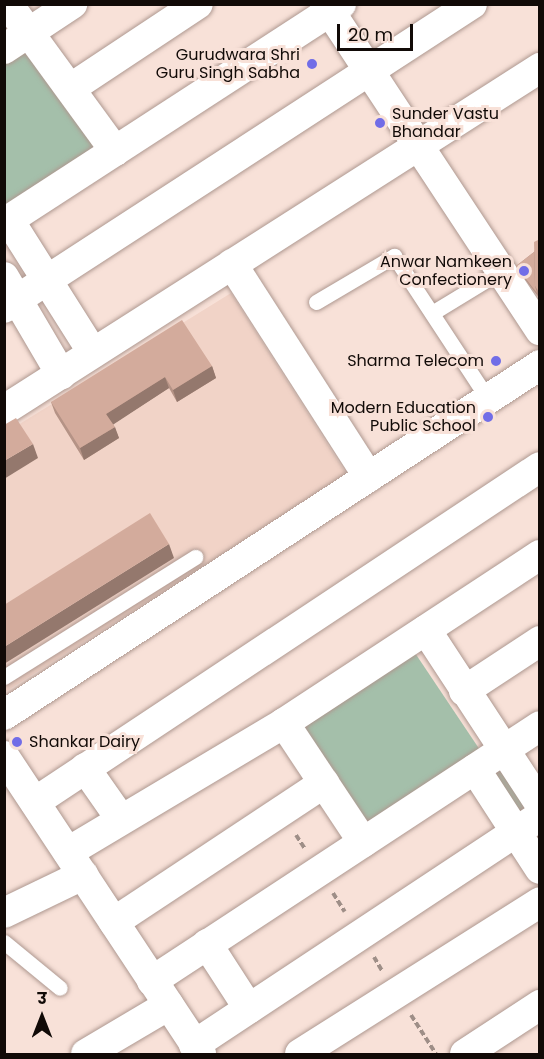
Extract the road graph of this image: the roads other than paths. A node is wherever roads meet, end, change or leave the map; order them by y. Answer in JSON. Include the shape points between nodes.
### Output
{"nodes":[{"id":1,"x":8,"y":4,"type":"edge"},
{"id":2,"x":72,"y":4,"type":"edge"},
{"id":3,"x":198,"y":4,"type":"edge"},
{"id":4,"x":472,"y":4,"type":"edge"},
{"id":5,"x":332,"y":7,"type":"edge"},
{"id":6,"x":31,"y":32,"type":"junction"},
{"id":7,"x":4,"y":49,"type":"edge"},
{"id":8,"x":540,"y":68,"type":"edge"},
{"id":9,"x":369,"y":71,"type":"junction"},
{"id":10,"x":70,"y":88,"type":"junction"},
{"id":11,"x":418,"y":145,"type":"junction"},
{"id":12,"x":115,"y":151,"type":"junction"},
{"id":13,"x":7,"y":221,"type":"edge"},
{"id":14,"x":232,"y":264,"type":"junction"},
{"id":15,"x":501,"y":271,"type":"junction"},
{"id":16,"x":47,"y":280,"type":"junction"},
{"id":17,"x":9,"y":295,"type":"edge"},
{"id":18,"x":316,"y":302,"type":"dead end"},
{"id":19,"x":432,"y":313,"type":"junction"},
{"id":20,"x":540,"y":330,"type":"edge"},
{"id":21,"x":93,"y":353,"type":"junction"},
{"id":22,"x":540,"y":365,"type":"edge"},
{"id":23,"x":61,"y":374,"type":"junction"},
{"id":24,"x":488,"y":399,"type":"junction"},
{"id":25,"x":4,"y":410,"type":"edge"},
{"id":26,"x":540,"y":467,"type":"edge"},
{"id":27,"x":369,"y":477,"type":"junction"},
{"id":28,"x":540,"y":555,"type":"edge"},
{"id":29,"x":195,"y":557,"type":"dead end"},
{"id":30,"x":426,"y":630,"type":"junction"},
{"id":31,"x":540,"y":641,"type":"edge"},
{"id":32,"x":7,"y":675,"type":"edge"},
{"id":33,"x":464,"y":690,"type":"junction"},
{"id":34,"x":16,"y":708,"type":"edge"},
{"id":35,"x":284,"y":723,"type":"junction"},
{"id":36,"x":540,"y":726,"type":"edge"},
{"id":37,"x":502,"y":751,"type":"junction"},
{"id":38,"x":85,"y":768,"type":"junction"},
{"id":39,"x":475,"y":769,"type":"junction"},
{"id":40,"x":9,"y":772,"type":"edge"},
{"id":41,"x":324,"y":783,"type":"junction"},
{"id":42,"x":35,"y":802,"type":"junction"},
{"id":43,"x":540,"y":804,"type":"edge"},
{"id":44,"x":120,"y":818,"type":"junction"},
{"id":45,"x":528,"y":824,"type":"edge"},
{"id":46,"x":363,"y":842,"type":"junction"},
{"id":47,"x":75,"y":864,"type":"junction"},
{"id":48,"x":540,"y":869,"type":"edge"},
{"id":49,"x":540,"y":902,"type":"edge"},
{"id":50,"x":4,"y":913,"type":"edge"},
{"id":51,"x":114,"y":922,"type":"junction"},
{"id":52,"x":4,"y":942,"type":"edge"},
{"id":53,"x":207,"y":944,"type":"junction"},
{"id":54,"x":152,"y":981,"type":"junction"},
{"id":55,"x":60,"y":988,"type":"dead end"},
{"id":56,"x":169,"y":1005,"type":"junction"},
{"id":57,"x":540,"y":1005,"type":"edge"},
{"id":58,"x":249,"y":1009,"type":"junction"},
{"id":59,"x":126,"y":1046,"type":"edge"},
{"id":60,"x":197,"y":1050,"type":"edge"},
{"id":61,"x":86,"y":1054,"type":"edge"},
{"id":62,"x":300,"y":1054,"type":"edge"},
{"id":63,"x":465,"y":1054,"type":"edge"}],
"edges":[{"from":1,"to":6,"type":"street"},
{"from":2,"to":6,"type":"street"},
{"from":3,"to":10,"type":"street"},
{"from":4,"to":9,"type":"street"},
{"from":5,"to":9,"type":"street"},
{"from":5,"to":12,"type":"street"},
{"from":6,"to":7,"type":"street"},
{"from":6,"to":10,"type":"street"},
{"from":8,"to":11,"type":"street"},
{"from":9,"to":11,"type":"street"},
{"from":9,"to":16,"type":"street"},
{"from":10,"to":12,"type":"street"},
{"from":11,"to":14,"type":"street"},
{"from":11,"to":15,"type":"street"},
{"from":12,"to":13,"type":"street"},
{"from":13,"to":16,"type":"street"},
{"from":14,"to":21,"type":"street"},
{"from":14,"to":27,"type":"street"},
{"from":15,"to":19,"type":"lane"},
{"from":15,"to":20,"type":"street"},
{"from":16,"to":17,"type":"street"},
{"from":16,"to":21,"type":"street"},
{"from":17,"to":23,"type":"street"},
{"from":18,"to":19,"type":"lane","via":[[394,256]]},
{"from":19,"to":24,"type":"lane"},
{"from":21,"to":23,"type":"street"},
{"from":22,"to":24,"type":"street"},
{"from":23,"to":25,"type":"street"},
{"from":24,"to":27,"type":"street"},
{"from":26,"to":38,"type":"street"},
{"from":27,"to":34,"type":"street"},
{"from":28,"to":30,"type":"street"},
{"from":29,"to":32,"type":"lane"},
{"from":30,"to":33,"type":"street"},
{"from":30,"to":35,"type":"street"},
{"from":31,"to":33,"type":"street"},
{"from":32,"to":34,"type":"lane"},
{"from":33,"to":37,"type":"street"},
{"from":35,"to":41,"type":"street"},
{"from":35,"to":44,"type":"street"},
{"from":36,"to":37,"type":"street"},
{"from":37,"to":39,"type":"street"},
{"from":37,"to":43,"type":"street"},
{"from":38,"to":42,"type":"street"},
{"from":38,"to":44,"type":"street"},
{"from":39,"to":45,"type":"street"},
{"from":39,"to":46,"type":"street"},
{"from":40,"to":42,"type":"street"},
{"from":41,"to":46,"type":"street"},
{"from":41,"to":51,"type":"street"},
{"from":42,"to":47,"type":"street"},
{"from":44,"to":47,"type":"street"},
{"from":45,"to":48,"type":"street"},
{"from":45,"to":58,"type":"street"},
{"from":46,"to":53,"type":"street"},
{"from":47,"to":50,"type":"street"},
{"from":47,"to":51,"type":"street"},
{"from":49,"to":62,"type":"street"},
{"from":51,"to":54,"type":"street"},
{"from":52,"to":55,"type":"lane"},
{"from":53,"to":54,"type":"street"},
{"from":53,"to":58,"type":"street"},
{"from":54,"to":56,"type":"street"},
{"from":56,"to":59,"type":"street"},
{"from":56,"to":60,"type":"street"},
{"from":57,"to":63,"type":"street"},
{"from":58,"to":60,"type":"street"},
{"from":59,"to":61,"type":"street"}]}
